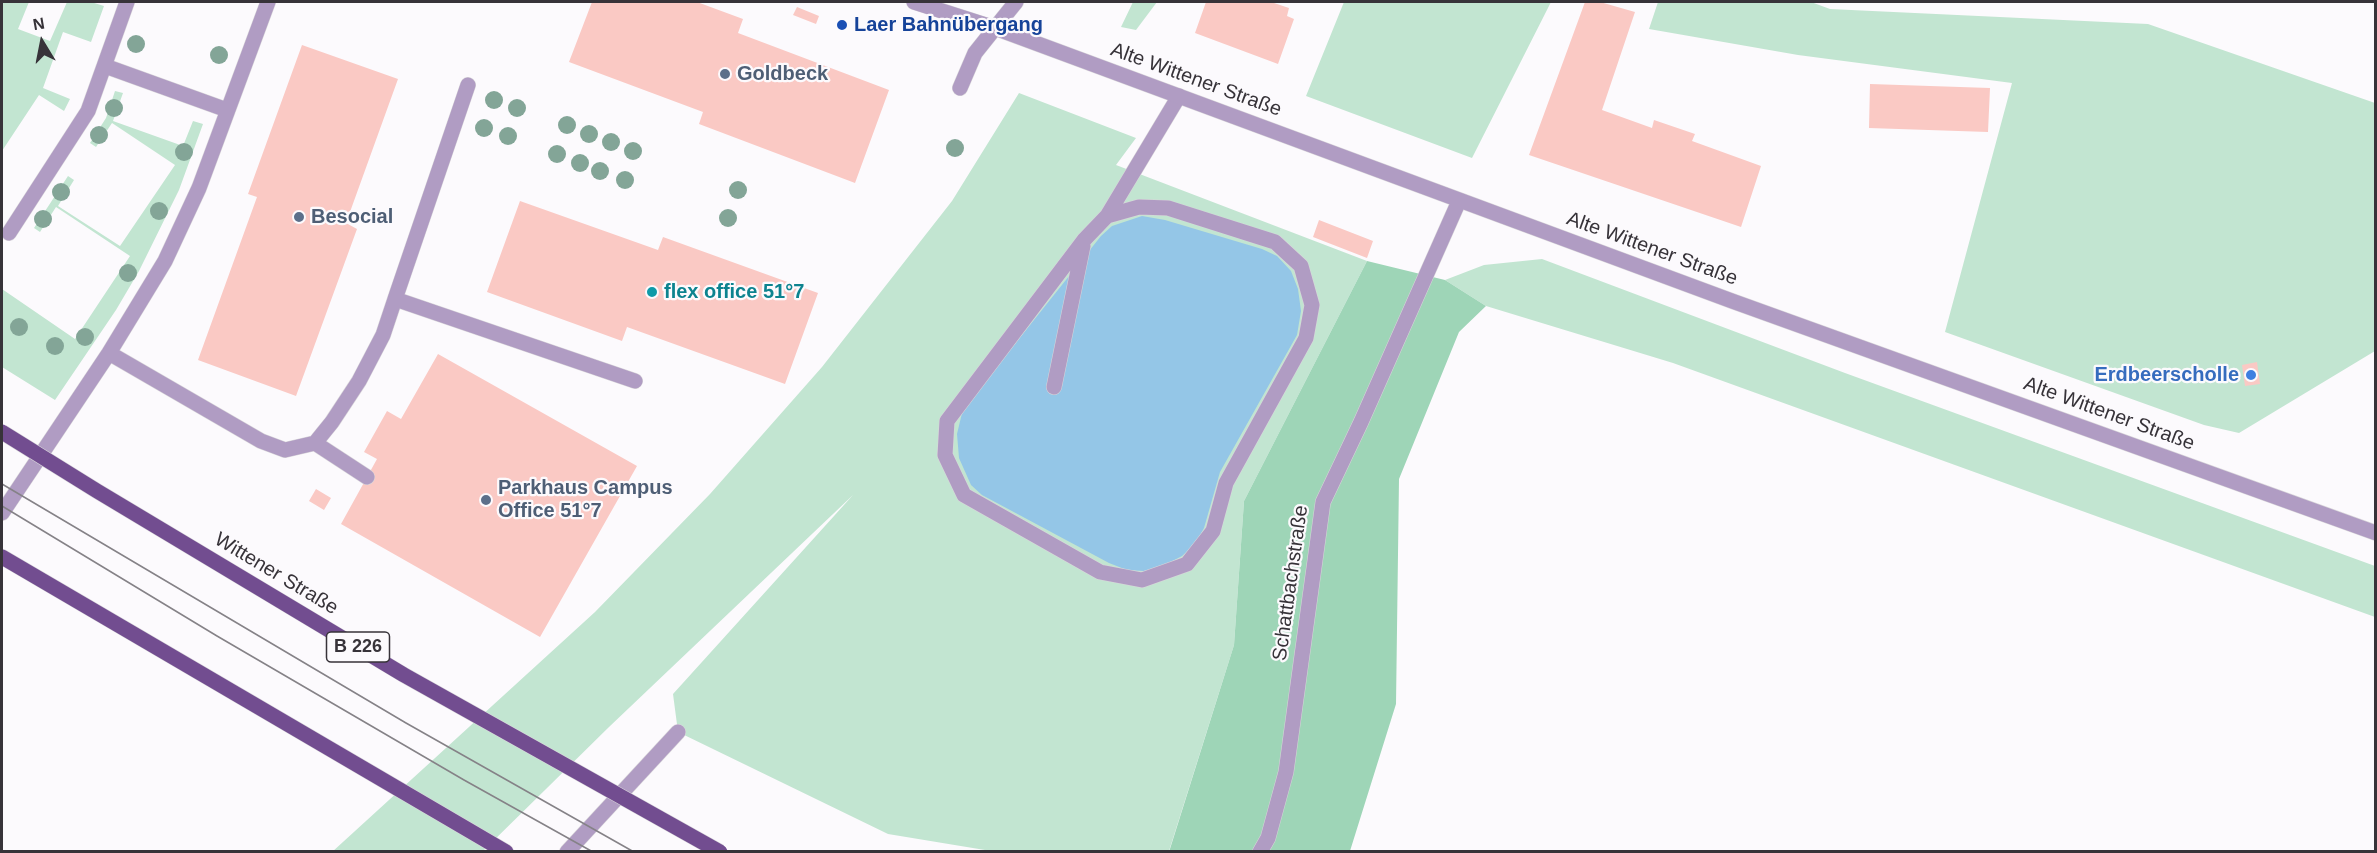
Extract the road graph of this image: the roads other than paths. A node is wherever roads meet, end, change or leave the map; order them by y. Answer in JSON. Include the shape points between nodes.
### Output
{"nodes":[{"id":1,"x":127,"y":2,"type":"edge"},
{"id":2,"x":268,"y":2,"type":"edge"},
{"id":3,"x":914,"y":2,"type":"edge"},
{"id":4,"x":1016,"y":2,"type":"edge"},
{"id":5,"x":995,"y":28,"type":"junction"},
{"id":6,"x":105,"y":66,"type":"junction"},
{"id":7,"x":468,"y":85,"type":"dead end"},
{"id":8,"x":960,"y":88,"type":"dead end"},
{"id":9,"x":1179,"y":96,"type":"junction"},
{"id":10,"x":227,"y":110,"type":"junction"},
{"id":11,"x":1460,"y":201,"type":"junction"},
{"id":12,"x":1107,"y":216,"type":"junction"},
{"id":13,"x":9,"y":233,"type":"dead end"},
{"id":14,"x":1084,"y":240,"type":"junction"},
{"id":15,"x":395,"y":299,"type":"junction"},
{"id":16,"x":109,"y":352,"type":"junction"},
{"id":17,"x":635,"y":381,"type":"dead end"},
{"id":18,"x":1054,"y":387,"type":"dead end"},
{"id":19,"x":2,"y":432,"type":"edge"},
{"id":20,"x":315,"y":443,"type":"junction"},
{"id":21,"x":367,"y":477,"type":"dead end"},
{"id":22,"x":2,"y":513,"type":"edge"},
{"id":23,"x":2376,"y":533,"type":"edge"},
{"id":24,"x":2,"y":557,"type":"edge"},
{"id":25,"x":678,"y":732,"type":"dead end"},
{"id":26,"x":506,"y":852,"type":"edge"},
{"id":27,"x":567,"y":852,"type":"edge"},
{"id":28,"x":720,"y":852,"type":"edge"},
{"id":29,"x":1260,"y":852,"type":"edge"}],
"edges":[{"from":1,"to":6,"type":"street"},
{"from":2,"to":10,"type":"street"},
{"from":3,"to":5,"type":"street","name":"Alte Wittener Straße"},
{"from":4,"to":5,"type":"street"},
{"from":5,"to":8,"type":"street","via":[[975,53]]},
{"from":5,"to":9,"type":"street","name":"Alte Wittener Straße"},
{"from":6,"to":10,"type":"street"},
{"from":6,"to":13,"type":"street","via":[[88,111]]},
{"from":7,"to":15,"type":"street"},
{"from":9,"to":11,"type":"street","name":"Alte Wittener Straße"},
{"from":9,"to":12,"type":"street"},
{"from":10,"to":16,"type":"street","via":[[199,188],[165,261]]},
{"from":11,"to":23,"type":"street","name":"Alte Wittener Straße"},
{"from":11,"to":29,"type":"street","name":"Schattbachstraße","via":[[1323,502],[1286,772],[1268,838]]},
{"from":12,"to":14,"type":"street"},
{"from":12,"to":14,"type":"street","via":[[1139,207],[1168,208],[1275,242],[1301,266],[1312,305],[1306,338],[1226,483],[1213,531],[1187,564],[1142,580],[1100,572],[964,495],[945,455],[947,421]]},
{"from":14,"to":18,"type":"street"},
{"from":15,"to":17,"type":"street"},
{"from":15,"to":20,"type":"street","via":[[383,334],[359,381]]},
{"from":16,"to":20,"type":"street","via":[[261,441],[285,450]]},
{"from":16,"to":22,"type":"street"},
{"from":19,"to":28,"type":"main road","name":"Wittener Straße","number":"B 226","bridge":true,"via":[[404,675]]},
{"from":20,"to":21,"type":"street"},
{"from":24,"to":26,"type":"main road"},
{"from":25,"to":27,"type":"street"}]}
